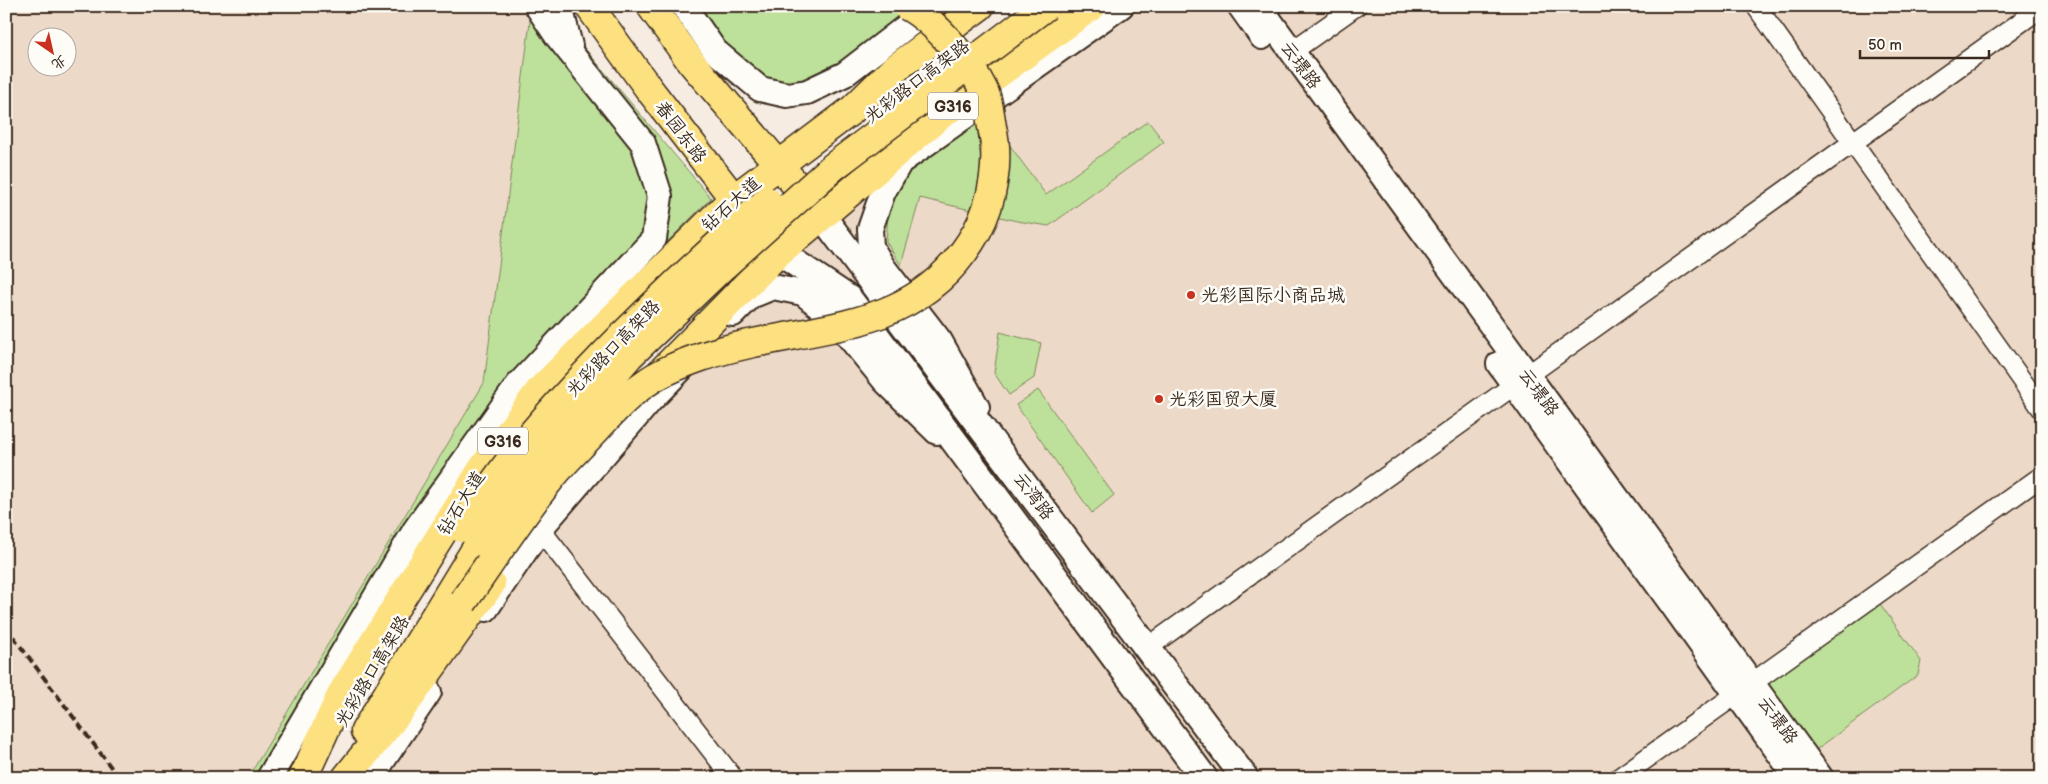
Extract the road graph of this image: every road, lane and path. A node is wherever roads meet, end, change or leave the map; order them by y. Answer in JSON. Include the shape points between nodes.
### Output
{"nodes":[{"id":1,"x":537,"y":6,"type":"edge"},
{"id":2,"x":560,"y":6,"type":"edge"},
{"id":3,"x":590,"y":6,"type":"edge"},
{"id":4,"x":651,"y":6,"type":"edge"},
{"id":5,"x":684,"y":6,"type":"edge"},
{"id":6,"x":906,"y":6,"type":"edge"},
{"id":7,"x":933,"y":6,"type":"edge"},
{"id":8,"x":980,"y":6,"type":"edge"},
{"id":9,"x":1016,"y":6,"type":"edge"},
{"id":10,"x":1046,"y":6,"type":"edge"},
{"id":11,"x":1092,"y":6,"type":"edge"},
{"id":12,"x":1121,"y":6,"type":"edge"},
{"id":13,"x":1240,"y":6,"type":"edge"},
{"id":14,"x":1259,"y":6,"type":"edge"},
{"id":15,"x":1356,"y":6,"type":"edge"},
{"id":16,"x":1756,"y":6,"type":"edge"},
{"id":17,"x":2042,"y":7,"type":"edge"},
{"id":18,"x":921,"y":50,"type":"junction"},
{"id":19,"x":1291,"y":52,"type":"junction"},
{"id":20,"x":573,"y":56,"type":"junction"},
{"id":21,"x":845,"y":74,"type":"junction"},
{"id":22,"x":1852,"y":141,"type":"junction"},
{"id":23,"x":778,"y":163,"type":"junction"},
{"id":24,"x":732,"y":200,"type":"junction"},
{"id":25,"x":822,"y":216,"type":"junction"},
{"id":26,"x":779,"y":252,"type":"junction"},
{"id":27,"x":583,"y":314,"type":"junction"},
{"id":28,"x":1521,"y":380,"type":"junction"},
{"id":29,"x":540,"y":390,"type":"junction"},
{"id":30,"x":650,"y":401,"type":"junction"},
{"id":31,"x":2042,"y":409,"type":"edge"},
{"id":32,"x":1007,"y":461,"type":"junction"},
{"id":33,"x":2042,"y":476,"type":"edge"},
{"id":34,"x":983,"y":478,"type":"junction"},
{"id":35,"x":554,"y":492,"type":"junction"},
{"id":36,"x":540,"y":529,"type":"junction"},
{"id":37,"x":470,"y":535,"type":"junction"},
{"id":38,"x":1147,"y":648,"type":"junction"},
{"id":39,"x":1744,"y":688,"type":"junction"},
{"id":40,"x":369,"y":725,"type":"junction"},
{"id":41,"x":269,"y":778,"type":"edge"},
{"id":42,"x":303,"y":778,"type":"edge"},
{"id":43,"x":307,"y":778,"type":"edge"},
{"id":44,"x":339,"y":778,"type":"edge"},
{"id":45,"x":346,"y":778,"type":"edge"},
{"id":46,"x":371,"y":778,"type":"edge"},
{"id":47,"x":733,"y":778,"type":"edge"},
{"id":48,"x":1204,"y":778,"type":"edge"},
{"id":49,"x":1244,"y":778,"type":"edge"},
{"id":50,"x":1619,"y":778,"type":"edge"},
{"id":51,"x":1797,"y":778,"type":"edge"},
{"id":52,"x":1820,"y":778,"type":"edge"}],
"edges":[{"from":1,"to":20,"type":"street"},
{"from":2,"to":20,"type":"street"},
{"from":3,"to":24,"type":"main road","name":"春园东路"},
{"from":4,"to":23,"type":"main road","via":[[692,63]]},
{"from":5,"to":21,"type":"street","via":[[715,51],[760,89],[786,95],[807,92]]},
{"from":6,"to":40,"type":"main road","bridge":true,"via":[[937,30],[984,92],[994,133],[994,170],[989,203],[967,249],[940,281],[876,317],[717,351],[677,365],[643,384],[552,477],[463,602]]},
{"from":7,"to":21,"type":"street"},
{"from":8,"to":18,"type":"main road","number":"G316"},
{"from":9,"to":37,"type":"main road","name":"光彩路口高架路","bridge":true,"via":[[823,152],[710,250],[614,343],[536,429]]},
{"from":10,"to":37,"type":"main road","name":"光彩路口高架路","bridge":true,"via":[[833,167],[723,266],[629,356]]},
{"from":11,"to":25,"type":"main road","number":"G316","via":[[937,118]]},
{"from":12,"to":32,"type":"street","via":[[900,162],[883,192],[870,229],[871,247],[940,341]]},
{"from":13,"to":28,"type":"street","name":"云璟路"},
{"from":14,"to":19,"type":"street","name":"云璟路"},
{"from":15,"to":19,"type":"street"},
{"from":16,"to":22,"type":"street"},
{"from":17,"to":22,"type":"street"},
{"from":18,"to":21,"type":"street"},
{"from":18,"to":23,"type":"main road","number":"G316","via":[[893,70],[852,110]]},
{"from":19,"to":28,"type":"street","name":"云璟路"},
{"from":20,"to":27,"type":"street","via":[[643,144],[660,196],[654,239]]},
{"from":22,"to":28,"type":"street"},
{"from":22,"to":31,"type":"street"},
{"from":23,"to":24,"type":"main road","name":"钻石大道","number":"G316"},
{"from":23,"to":25,"type":"main road"},
{"from":24,"to":26,"type":"main road","name":"春园东路"},
{"from":24,"to":29,"type":"main road","name":"钻石大道","number":"G316"},
{"from":25,"to":26,"type":"main road","number":"G316"},
{"from":25,"to":32,"type":"main road","name":"云湾路"},
{"from":26,"to":34,"type":"main road","name":"云湾路","via":[[849,299]]},
{"from":26,"to":35,"type":"main road","number":"G316","via":[[598,435]]},
{"from":27,"to":29,"type":"street"},
{"from":27,"to":41,"type":"street","via":[[518,385],[415,530]]},
{"from":28,"to":38,"type":"street"},
{"from":28,"to":39,"type":"street","name":"云璟路"},
{"from":29,"to":42,"type":"main road","name":"钻石大道","number":"G316","via":[[482,469],[342,693]]},
{"from":30,"to":34,"type":"street","via":[[751,296],[773,287],[803,293],[832,316],[885,381]]},
{"from":30,"to":35,"type":"street"},
{"from":30,"to":36,"type":"street"},
{"from":32,"to":38,"type":"main road","name":"云湾路"},
{"from":33,"to":39,"type":"street"},
{"from":34,"to":48,"type":"main road","name":"云湾路"},
{"from":35,"to":45,"type":"main road","number":"G316","via":[[406,703]]},
{"from":36,"to":46,"type":"street"},
{"from":36,"to":47,"type":"street"},
{"from":37,"to":40,"type":"main road","name":"光彩路口高架路"},
{"from":37,"to":43,"type":"main road","name":"光彩路口高架路","via":[[429,577]]},
{"from":38,"to":49,"type":"main road","name":"云湾路"},
{"from":39,"to":50,"type":"street"},
{"from":39,"to":51,"type":"street","name":"云璟路"},
{"from":39,"to":52,"type":"street","name":"云璟路"},
{"from":40,"to":44,"type":"main road","name":"光彩路口高架路"}]}
